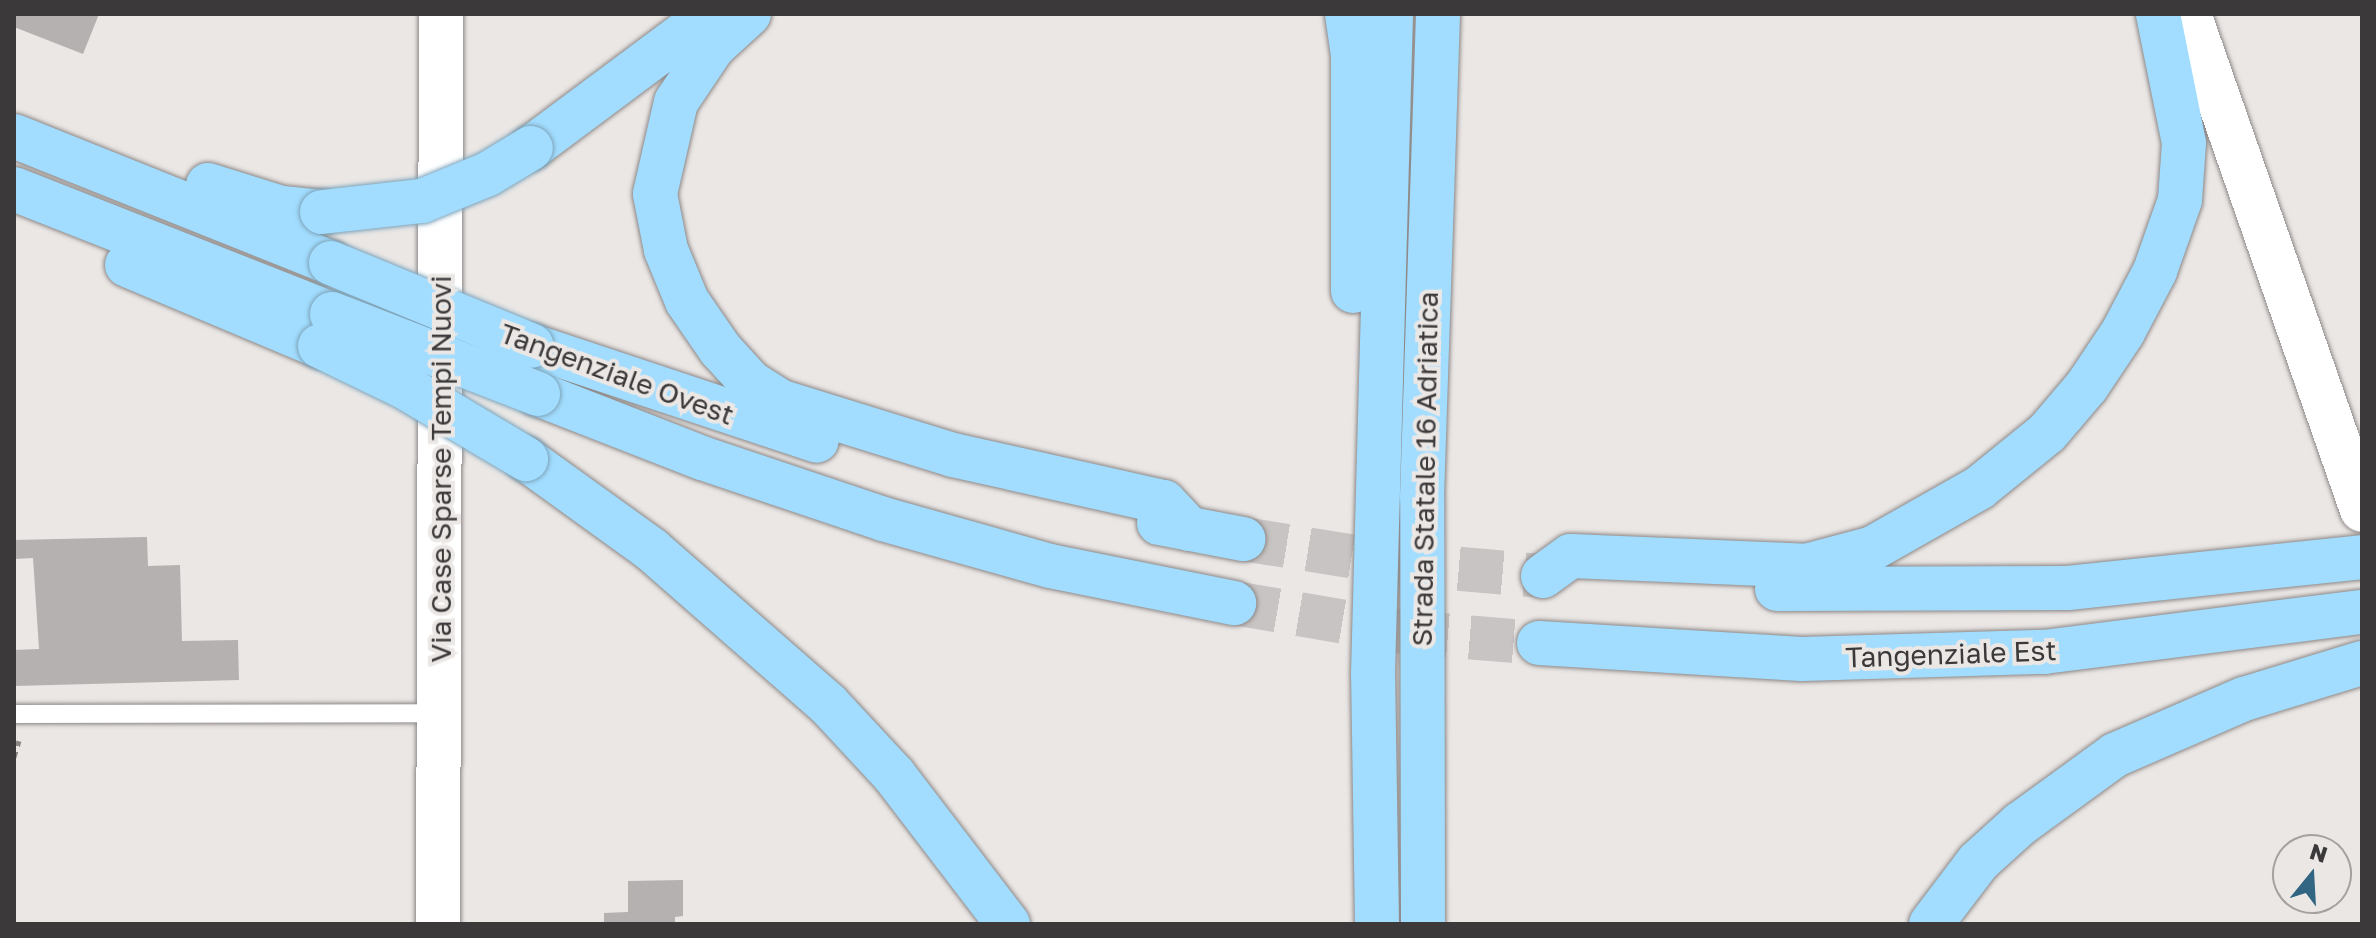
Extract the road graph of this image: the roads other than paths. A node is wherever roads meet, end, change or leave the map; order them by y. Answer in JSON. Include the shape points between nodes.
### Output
{"nodes":[{"id":1,"x":441,"y":14,"type":"edge"},
{"id":2,"x":711,"y":14,"type":"edge"},
{"id":3,"x":749,"y":14,"type":"edge"},
{"id":4,"x":1347,"y":14,"type":"edge"},
{"id":5,"x":1391,"y":14,"type":"edge"},
{"id":6,"x":1438,"y":14,"type":"edge"},
{"id":7,"x":1461,"y":14,"type":"edge"},
{"id":8,"x":2158,"y":14,"type":"edge"},
{"id":9,"x":2189,"y":14,"type":"edge"},
{"id":10,"x":14,"y":108,"type":"edge"},
{"id":11,"x":14,"y":136,"type":"edge"},
{"id":12,"x":14,"y":189,"type":"edge"},
{"id":13,"x":14,"y":218,"type":"edge"},
{"id":14,"x":326,"y":330,"type":"junction"},
{"id":15,"x":1423,"y":467,"type":"junction"},
{"id":16,"x":2362,"y":510,"type":"edge"},
{"id":17,"x":1189,"y":529,"type":"junction"},
{"id":18,"x":1243,"y":539,"type":"tunnel mouth"},
{"id":19,"x":2362,"y":557,"type":"edge"},
{"id":20,"x":1234,"y":603,"type":"tunnel mouth"},
{"id":21,"x":2362,"y":612,"type":"edge"},
{"id":22,"x":1539,"y":643,"type":"tunnel mouth"},
{"id":23,"x":2362,"y":663,"type":"edge"},
{"id":24,"x":1373,"y":674,"type":"junction"},
{"id":25,"x":440,"y":713,"type":"junction"},
{"id":26,"x":14,"y":714,"type":"edge"},
{"id":27,"x":438,"y":924,"type":"edge"},
{"id":28,"x":1008,"y":924,"type":"edge"},
{"id":29,"x":1377,"y":924,"type":"edge"},
{"id":30,"x":1423,"y":924,"type":"edge"},
{"id":31,"x":1931,"y":924,"type":"edge"}],
"edges":[{"from":1,"to":25,"type":"street","name":"Via Case Sparse Tempi Nuovi"},
{"from":2,"to":10,"type":"highway","bridge":true,"via":[[531,148],[488,174],[422,201],[322,212],[234,195]]},
{"from":3,"to":17,"type":"highway","via":[[713,47],[676,102],[655,194],[666,250],[687,301],[720,349],[751,383],[782,402],[953,455],[1164,502]]},
{"from":4,"to":24,"type":"highway","via":[[1353,55],[1352,576]]},
{"from":5,"to":24,"type":"highway","name":"Strada Statale 16 Adriatica"},
{"from":6,"to":15,"type":"highway","name":"Strada Statale 16 Adriatica"},
{"from":7,"to":15,"type":"highway","via":[[1443,403]]},
{"from":8,"to":19,"type":"highway","via":[[2184,143],[2180,200],[2155,271],[2123,332],[2047,433],[1979,488],[1873,548],[1806,566],[1571,556],[1543,576],[1798,590],[2068,588]]},
{"from":9,"to":16,"type":"street"},
{"from":11,"to":17,"type":"highway","name":"Tangenziale Ovest","bridge":true,"via":[[532,346],[710,409],[947,481]]},
{"from":12,"to":14,"type":"highway","name":"Tangenziale Ovest"},
{"from":13,"to":14,"type":"highway"},
{"from":14,"to":20,"type":"highway","name":"Tangenziale Ovest","bridge":true,"via":[[538,394],[702,458],[883,519],[1050,566]]},
{"from":14,"to":28,"type":"highway","bridge":true,"via":[[405,387],[526,459],[652,550],[828,704],[894,775]]},
{"from":15,"to":30,"type":"highway","name":"Strada Statale 16 Adriatica"},
{"from":17,"to":18,"type":"highway","name":"Tangenziale Ovest"},
{"from":21,"to":22,"type":"highway","name":"Tangenziale Est","via":[[2044,652],[1802,659]]},
{"from":23,"to":31,"type":"highway","via":[[2206,713],[2115,755],[2020,824],[1978,862]]},
{"from":24,"to":29,"type":"highway","name":"Strada Statale 16 Adriatica"},
{"from":25,"to":26,"type":"lane"},
{"from":25,"to":27,"type":"street","name":"Via Case Sparse Tempi Nuovi"}]}
